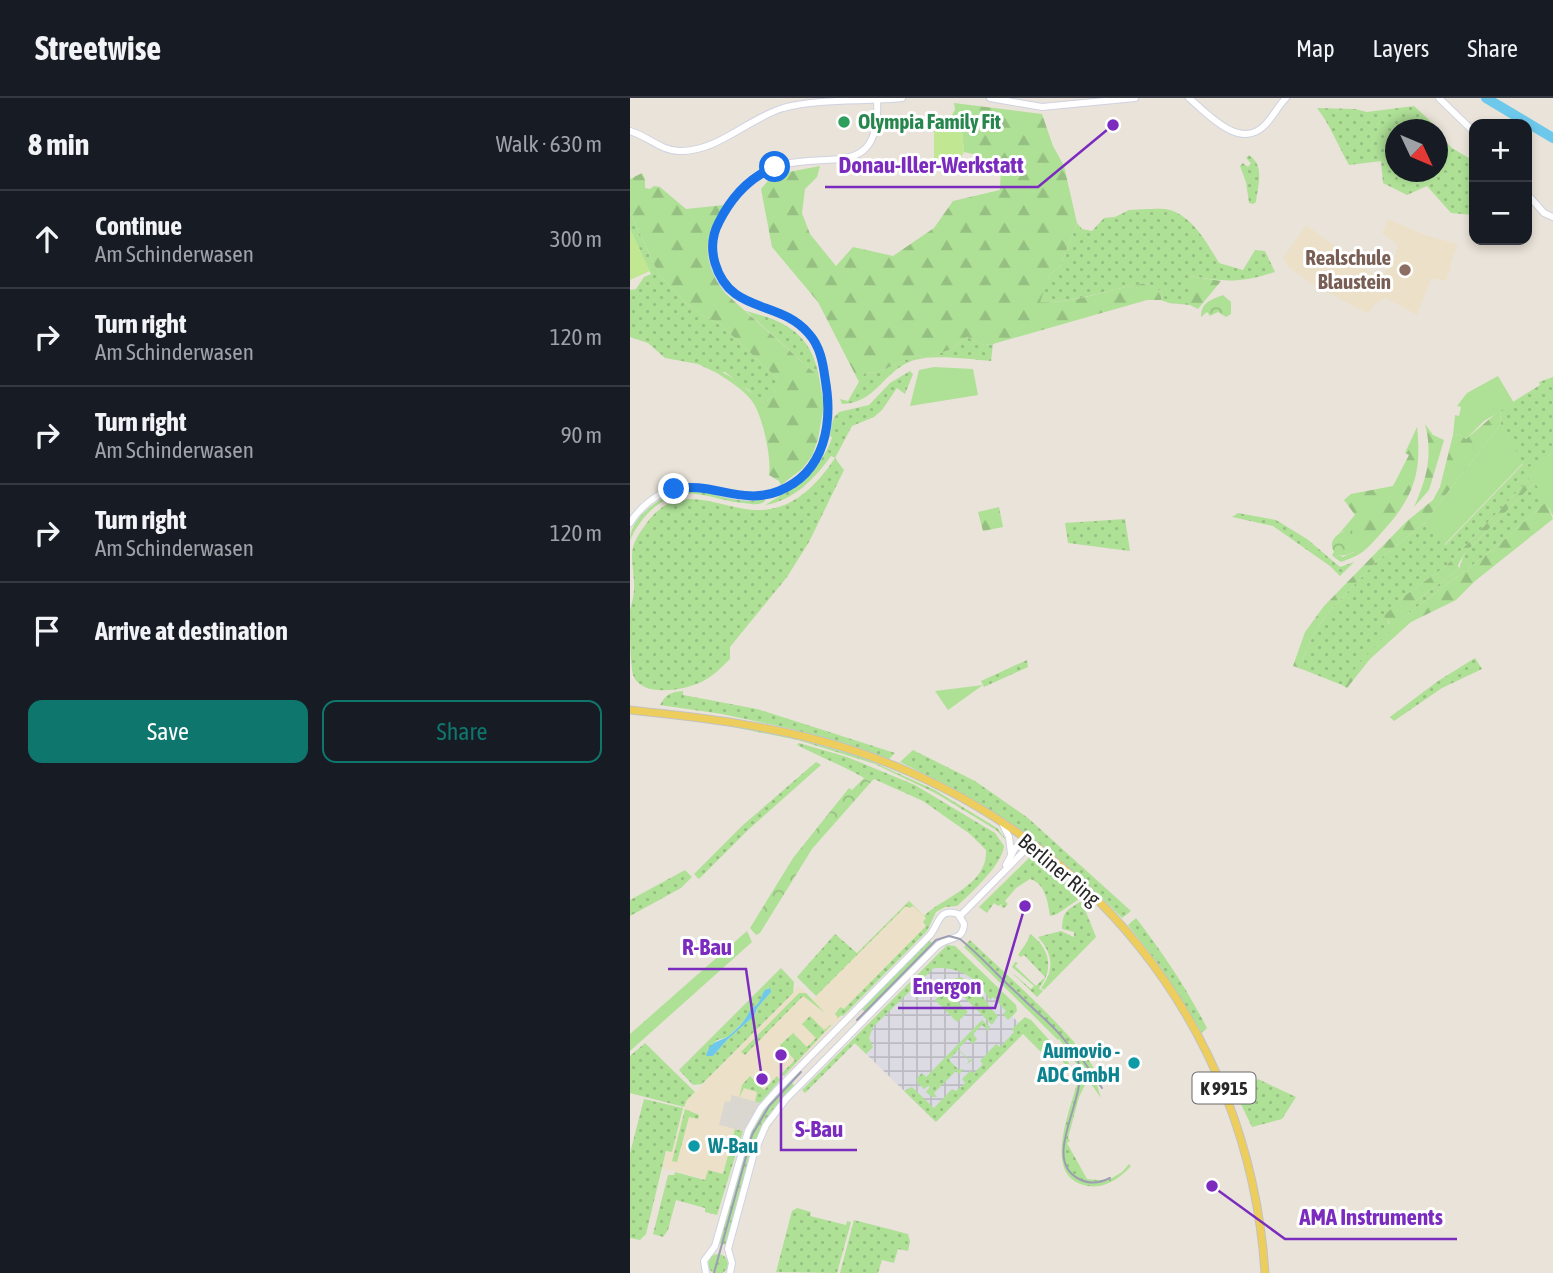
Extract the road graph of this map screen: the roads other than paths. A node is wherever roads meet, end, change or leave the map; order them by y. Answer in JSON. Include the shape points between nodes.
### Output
{"nodes":[{"id":1,"x":902,"y":98,"type":"edge"},
{"id":2,"x":990,"y":98,"type":"edge"},
{"id":3,"x":1135,"y":98,"type":"edge"},
{"id":4,"x":1189,"y":98,"type":"edge"},
{"id":5,"x":1286,"y":98,"type":"edge"},
{"id":6,"x":1439,"y":98,"type":"edge"},
{"id":7,"x":877,"y":100,"type":"junction"},
{"id":8,"x":1469,"y":127,"type":"edge"},
{"id":9,"x":630,"y":131,"type":"edge"},
{"id":10,"x":1532,"y":200,"type":"edge"},
{"id":11,"x":1553,"y":217,"type":"edge"},
{"id":12,"x":631,"y":522,"type":"edge"},
{"id":13,"x":630,"y":710,"type":"edge"},
{"id":14,"x":1001,"y":823,"type":"junction"},
{"id":15,"x":1029,"y":842,"type":"junction"},
{"id":16,"x":1011,"y":856,"type":"junction"},
{"id":17,"x":1001,"y":873,"type":"junction"},
{"id":18,"x":960,"y":916,"type":"junction"},
{"id":19,"x":936,"y":926,"type":"junction"},
{"id":20,"x":948,"y":940,"type":"junction"},
{"id":21,"x":711,"y":1253,"type":"junction"},
{"id":22,"x":729,"y":1257,"type":"junction"},
{"id":23,"x":706,"y":1272,"type":"edge"},
{"id":24,"x":730,"y":1273,"type":"edge"},
{"id":25,"x":1265,"y":1273,"type":"edge"}],
"edges":[{"from":1,"to":7,"type":"street"},
{"from":2,"to":3,"type":"street","via":[[1042,107]]},
{"from":4,"to":5,"type":"street","via":[[1232,132],[1248,134],[1266,124]]},
{"from":6,"to":8,"type":"street"},
{"from":7,"to":9,"type":"street","via":[[783,108],[714,144],[690,151],[668,150]]},
{"from":7,"to":12,"type":"street","via":[[875,129],[863,150],[843,160],[784,165],[758,175],[723,213],[713,242],[715,265],[730,290],[747,303],[794,320],[817,346],[830,406],[820,453],[801,477],[777,492],[746,497],[683,487],[658,495]]},
{"from":10,"to":11,"type":"street"},
{"from":13,"to":14,"type":"main road","name":"Berliner Ring","number":"K 9915","via":[[758,726],[845,748],[926,781]]},
{"from":14,"to":15,"type":"main road","name":"Berliner Ring","number":"K 9915"},
{"from":14,"to":16,"type":"street","via":[[1010,836]]},
{"from":15,"to":16,"type":"street","via":[[1018,845]]},
{"from":15,"to":17,"type":"street"},
{"from":15,"to":25,"type":"main road","name":"Berliner Ring","number":"K 9915","via":[[1072,876],[1127,932],[1197,1031],[1237,1123],[1255,1197]]},
{"from":16,"to":17,"type":"street"},
{"from":17,"to":18,"type":"street"},
{"from":18,"to":19,"type":"street","via":[[944,913]]},
{"from":18,"to":20,"type":"street","via":[[962,933]]},
{"from":19,"to":20,"type":"street","via":[[939,935]]},
{"from":19,"to":21,"type":"street","via":[[761,1108],[743,1144]]},
{"from":20,"to":22,"type":"street","via":[[937,946],[771,1117],[754,1153]]},
{"from":21,"to":22,"type":"street"},
{"from":21,"to":23,"type":"street","via":[[704,1261]]},
{"from":22,"to":24,"type":"street"}]}
